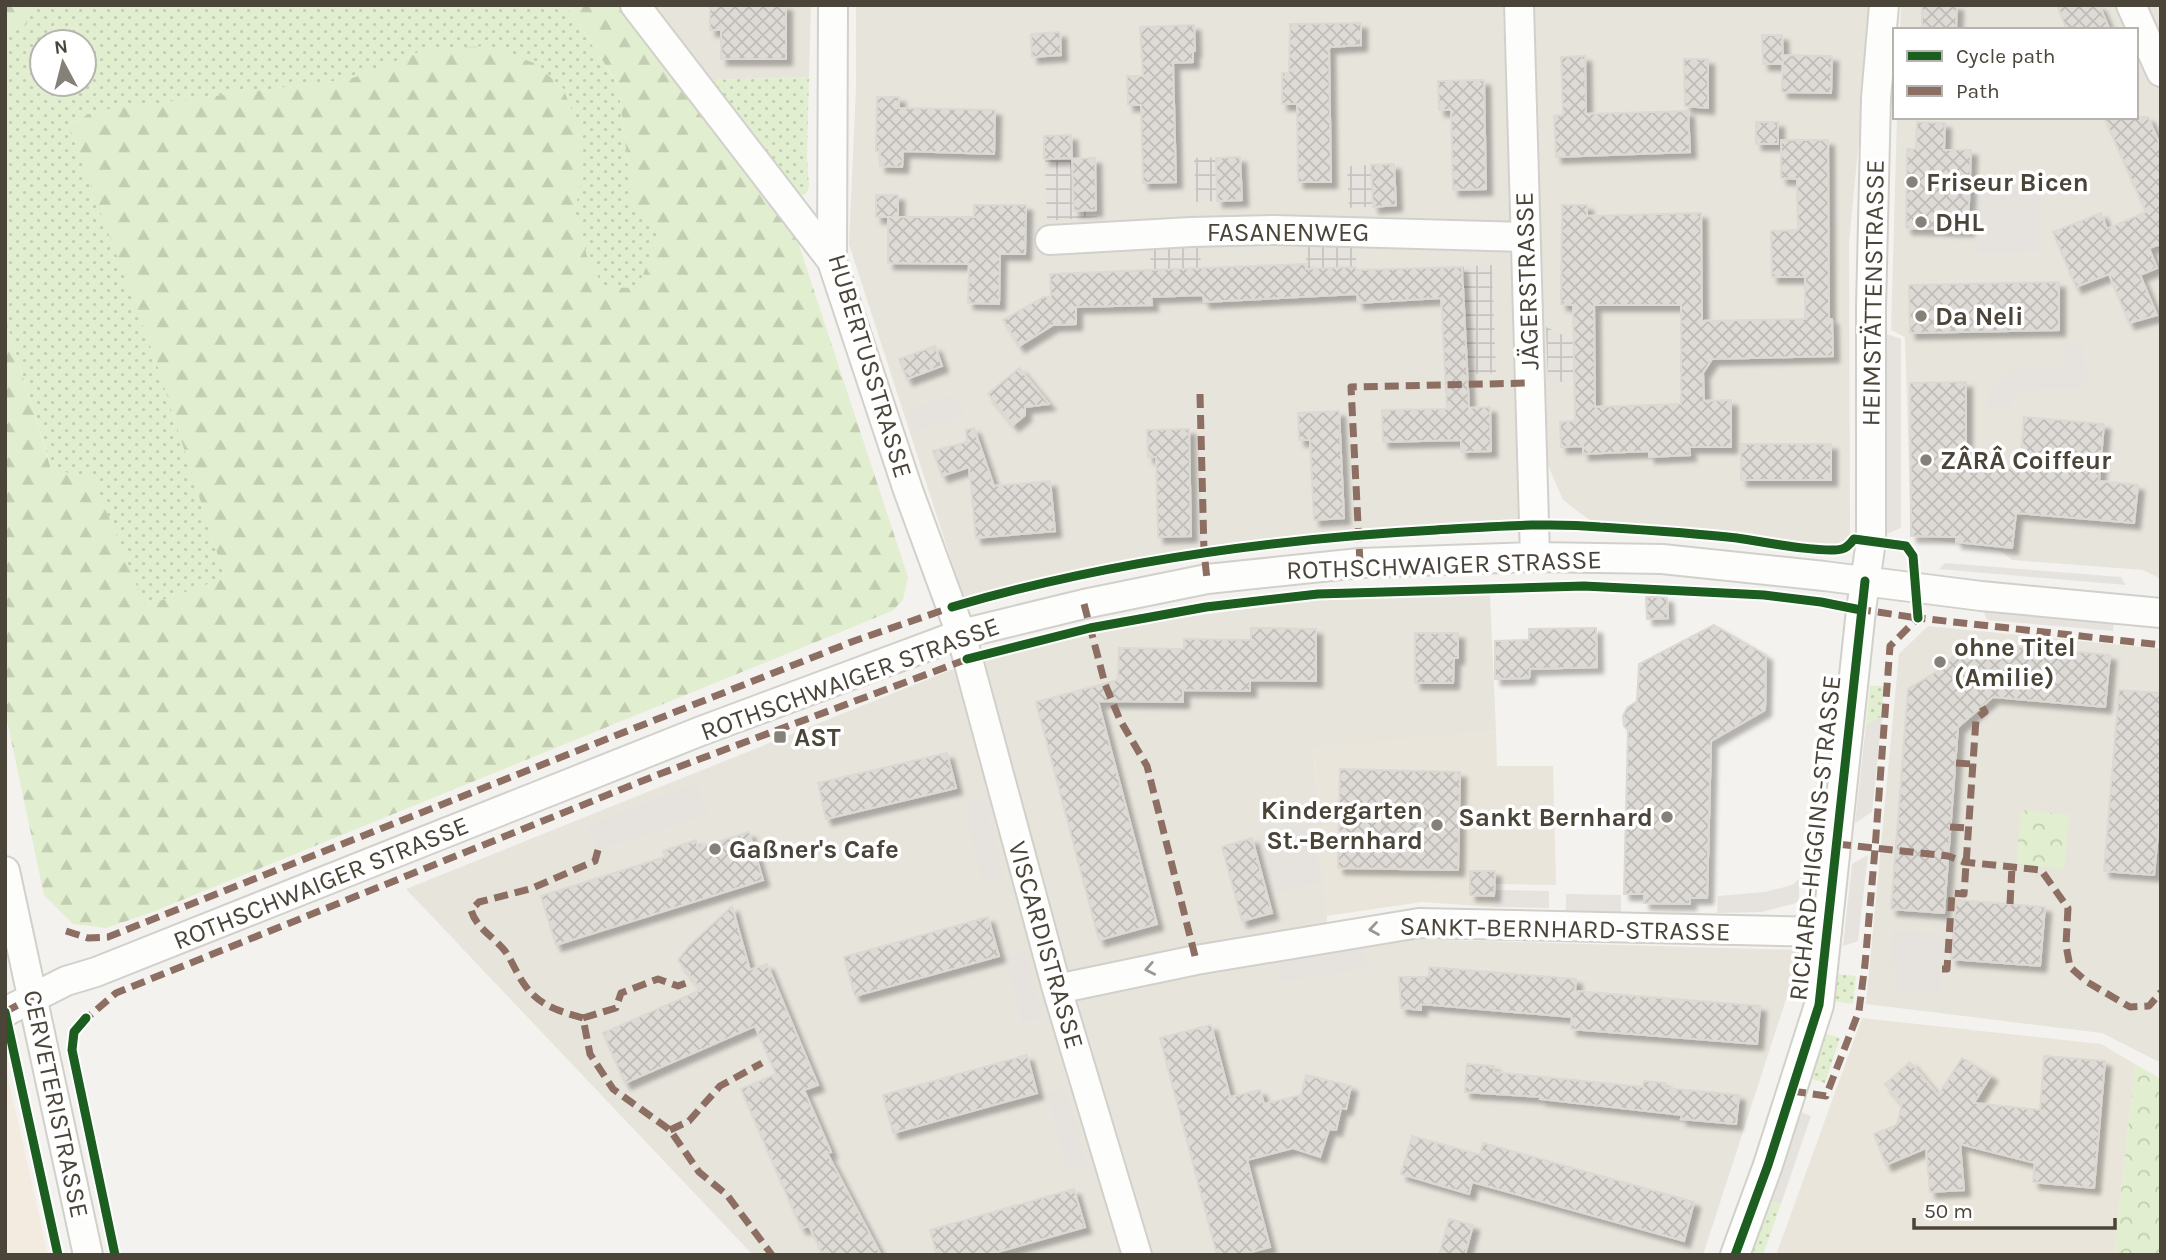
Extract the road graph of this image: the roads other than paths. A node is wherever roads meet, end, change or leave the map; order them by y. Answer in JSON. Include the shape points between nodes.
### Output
{"nodes":[{"id":1,"x":635,"y":5,"type":"edge"},
{"id":2,"x":833,"y":5,"type":"edge"},
{"id":3,"x":1519,"y":5,"type":"edge"},
{"id":4,"x":1884,"y":5,"type":"edge"},
{"id":5,"x":2131,"y":5,"type":"edge"},
{"id":6,"x":2161,"y":72,"type":"edge"},
{"id":7,"x":1525,"y":237,"type":"junction"},
{"id":8,"x":1050,"y":240,"type":"dead end"},
{"id":9,"x":832,"y":261,"type":"junction"},
{"id":10,"x":1535,"y":557,"type":"junction"},
{"id":11,"x":1865,"y":581,"type":"junction"},
{"id":12,"x":2161,"y":613,"type":"edge"},
{"id":13,"x":961,"y":634,"type":"junction"},
{"id":14,"x":5,"y":871,"type":"edge"},
{"id":15,"x":1827,"y":932,"type":"junction"},
{"id":16,"x":1057,"y":989,"type":"junction"},
{"id":17,"x":33,"y":997,"type":"junction"},
{"id":18,"x":5,"y":1012,"type":"edge"},
{"id":19,"x":88,"y":1255,"type":"edge"},
{"id":20,"x":1137,"y":1255,"type":"edge"},
{"id":21,"x":1735,"y":1255,"type":"edge"}],
"edges":[{"from":1,"to":9,"type":"street"},
{"from":2,"to":9,"type":"street","name":"HUBERTUSSTRASSE"},
{"from":3,"to":7,"type":"street","name":"JÄGERSTRASSE"},
{"from":4,"to":11,"type":"street","name":"HEIMSTÄTTENSTRASSE","via":[[1876,98],[1872,520]]},
{"from":5,"to":6,"type":"street"},
{"from":7,"to":8,"type":"street","name":"FASANENWEG","via":[[1275,230]]},
{"from":7,"to":10,"type":"street","name":"JÄGERSTRASSE"},
{"from":9,"to":13,"type":"street","name":"HUBERTUSSTRASSE"},
{"from":10,"to":11,"type":"street","name":"ROTHSCHWAIGER STRASSE","via":[[1662,559]]},
{"from":10,"to":13,"type":"street","name":"ROTHSCHWAIGER STRASSE","via":[[1360,563],[1207,579]]},
{"from":11,"to":12,"type":"street","name":"ROTHSCHWAIGER STRASSE"},
{"from":11,"to":15,"type":"street","name":"RICHARD-HIGGINS-STRASSE"},
{"from":13,"to":16,"type":"street","name":"VISCARDISTRASSE"},
{"from":13,"to":17,"type":"street","name":"ROTHSCHWAIGER STRASSE"},
{"from":14,"to":17,"type":"street","name":"CERVETERISTRASSE"},
{"from":15,"to":16,"type":"street","name":"SANKT-BERNHARD-STRASSE","one_way":true,"via":[[1419,923],[1196,960]]},
{"from":15,"to":21,"type":"street","name":"RICHARD-HIGGINS-STRASSE","via":[[1819,1005]]},
{"from":16,"to":20,"type":"street","name":"VISCARDISTRASSE"},
{"from":17,"to":18,"type":"street","name":"ROTHSCHWAIGER STRASSE"},
{"from":17,"to":19,"type":"street","name":"CERVETERISTRASSE"}]}
